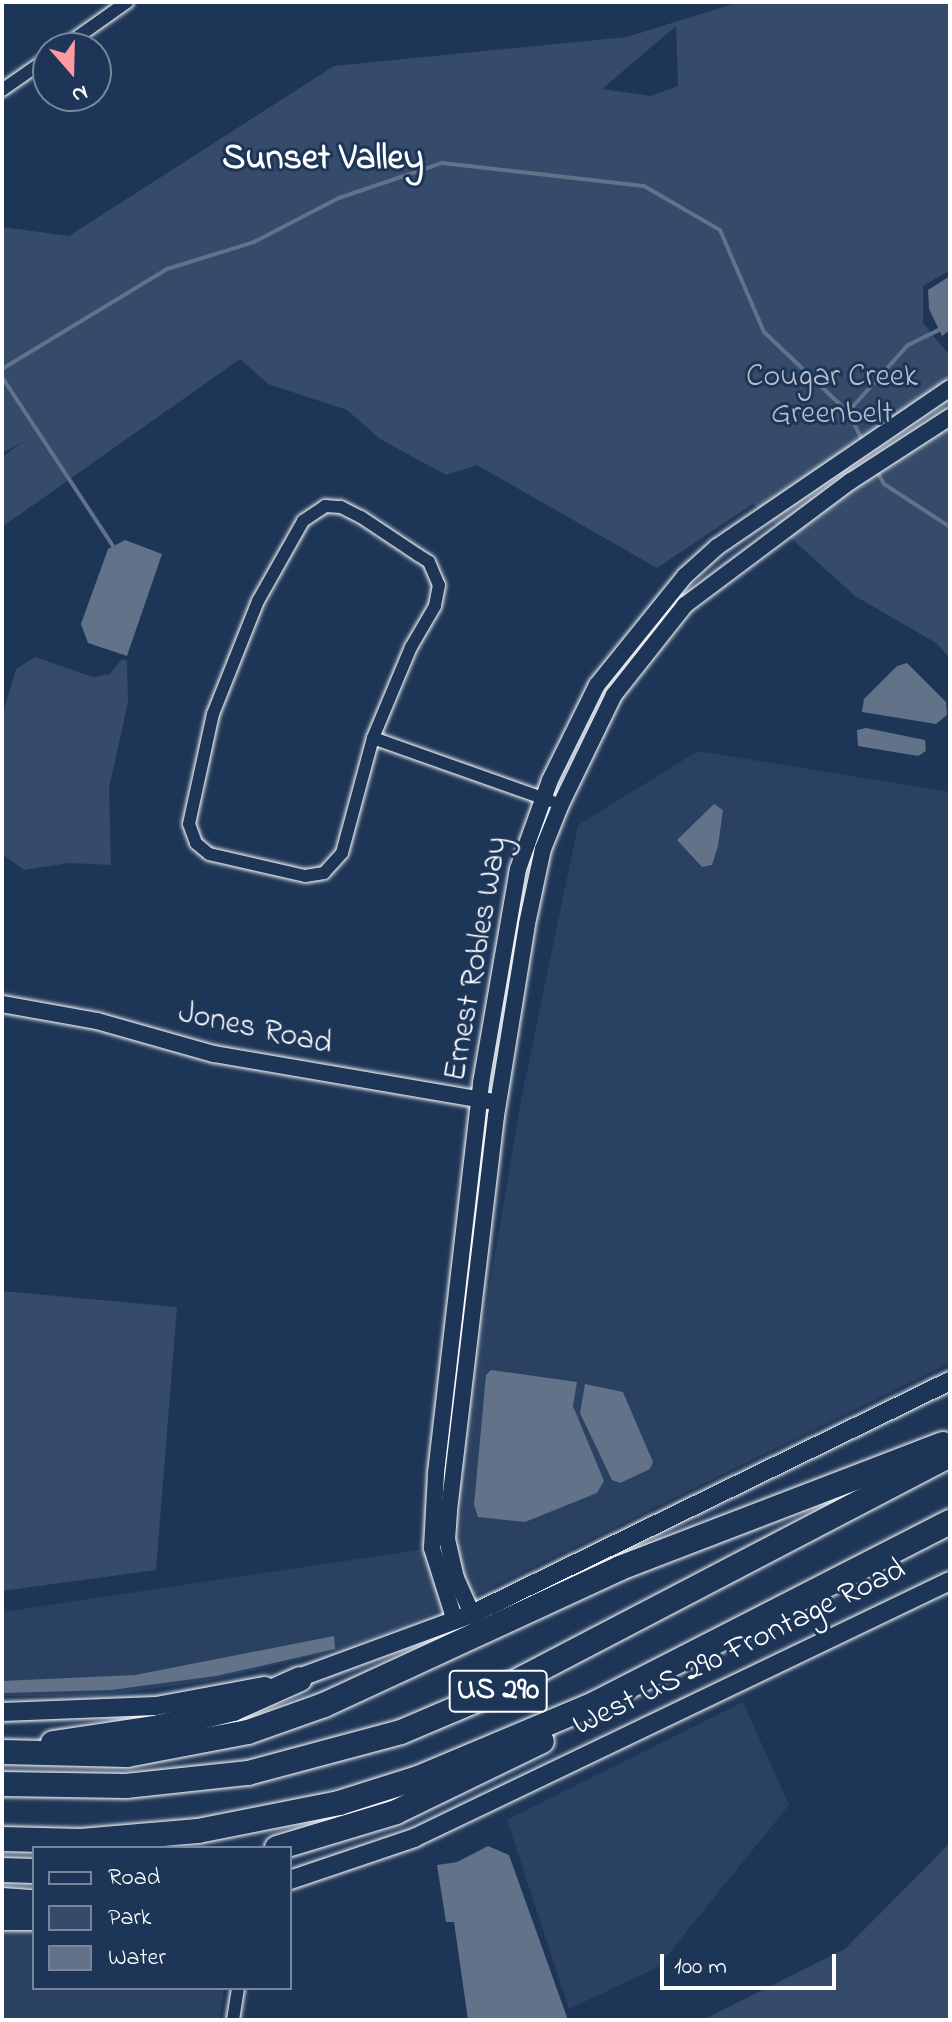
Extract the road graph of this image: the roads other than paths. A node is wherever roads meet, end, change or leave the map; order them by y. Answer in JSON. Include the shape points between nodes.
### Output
{"nodes":[{"id":1,"x":127,"y":2,"type":"edge"},
{"id":2,"x":85,"y":32,"type":"edge"},
{"id":3,"x":32,"y":69,"type":"edge"},
{"id":4,"x":2,"y":90,"type":"edge"},
{"id":5,"x":950,"y":388,"type":"edge"},
{"id":6,"x":950,"y":417,"type":"edge"},
{"id":7,"x":373,"y":738,"type":"junction"},
{"id":8,"x":543,"y":798,"type":"junction"},
{"id":9,"x":561,"y":804,"type":"junction"},
{"id":10,"x":2,"y":1004,"type":"edge"},
{"id":11,"x":481,"y":1099,"type":"junction"},
{"id":12,"x":499,"y":1103,"type":"junction"},
{"id":13,"x":472,"y":1165,"type":"junction"},
{"id":14,"x":490,"y":1167,"type":"junction"},
{"id":15,"x":459,"y":1273,"type":"junction"},
{"id":16,"x":477,"y":1275,"type":"junction"},
{"id":17,"x":950,"y":1381,"type":"edge"},
{"id":18,"x":950,"y":1442,"type":"edge"},
{"id":19,"x":950,"y":1455,"type":"edge"},
{"id":20,"x":950,"y":1522,"type":"edge"},
{"id":21,"x":950,"y":1581,"type":"edge"},
{"id":22,"x":464,"y":1618,"type":"junction"},
{"id":23,"x":300,"y":1679,"type":"junction"},
{"id":24,"x":596,"y":1703,"type":"junction"},
{"id":25,"x":2,"y":1712,"type":"edge"},
{"id":26,"x":2,"y":1750,"type":"edge"},
{"id":27,"x":2,"y":1784,"type":"edge"},
{"id":28,"x":2,"y":1839,"type":"edge"},
{"id":29,"x":285,"y":1846,"type":"edge"},
{"id":30,"x":2,"y":1870,"type":"edge"},
{"id":31,"x":32,"y":1871,"type":"edge"},
{"id":32,"x":292,"y":1879,"type":"edge"},
{"id":33,"x":2,"y":1900,"type":"edge"},
{"id":34,"x":32,"y":1902,"type":"edge"},
{"id":35,"x":2,"y":1921,"type":"edge"},
{"id":36,"x":32,"y":1921,"type":"edge"},
{"id":37,"x":238,"y":1990,"type":"edge"},
{"id":38,"x":233,"y":2020,"type":"edge"}],
"edges":[{"from":1,"to":2,"type":"street"},
{"from":3,"to":4,"type":"street"},
{"from":5,"to":8,"type":"street","name":"Ernest Robles Way","via":[[717,547],[652,613],[588,699]]},
{"from":6,"to":9,"type":"street","name":"Ernest Robles Way","via":[[889,454],[685,605],[614,695]]},
{"from":7,"to":7,"type":"street","via":[[411,647],[435,606],[439,585],[429,562],[361,517],[325,506],[303,521],[234,660],[198,779],[189,824],[196,843],[218,857],[305,876],[324,873],[342,853]]},
{"from":7,"to":8,"type":"street"},
{"from":8,"to":9,"type":"street"},
{"from":8,"to":11,"type":"street","name":"Ernest Robles Way","via":[[518,869]]},
{"from":9,"to":12,"type":"street","name":"Ernest Robles Way","via":[[543,849],[527,924]]},
{"from":10,"to":11,"type":"street","name":"Jones Road","via":[[97,1021],[214,1054]]},
{"from":11,"to":12,"type":"street","name":"Jones Road"},
{"from":11,"to":13,"type":"street","name":"Ernest Robles Way"},
{"from":12,"to":14,"type":"street","name":"Ernest Robles Way"},
{"from":13,"to":14,"type":"street"},
{"from":13,"to":15,"type":"street","name":"Ernest Robles Way"},
{"from":14,"to":16,"type":"street","name":"Ernest Robles Way"},
{"from":15,"to":16,"type":"street"},
{"from":15,"to":22,"type":"street","name":"Ernest Robles Way","via":[[431,1525],[436,1570]]},
{"from":16,"to":22,"type":"street","name":"Ernest Robles Way","via":[[447,1540]]},
{"from":17,"to":22,"type":"main road"},
{"from":18,"to":26,"type":"highway","via":[[620,1568],[324,1705],[248,1732],[181,1748],[81,1756]]},
{"from":19,"to":27,"type":"highway","number":"US 290","via":[[500,1690],[401,1732],[248,1773],[110,1786]]},
{"from":20,"to":24,"type":"highway","number":"US 290"},
{"from":21,"to":32,"type":"main road","name":"West US 290 Frontage Road","via":[[428,1832]]},
{"from":22,"to":23,"type":"main road"},
{"from":23,"to":25,"type":"main road","via":[[156,1706]]},
{"from":23,"to":26,"type":"highway","via":[[233,1709],[160,1727]]},
{"from":24,"to":28,"type":"highway","number":"US 290","via":[[418,1778],[259,1821],[118,1839]]},
{"from":24,"to":29,"type":"highway","via":[[526,1752],[455,1787]]},
{"from":30,"to":31,"type":"highway"},
{"from":33,"to":34,"type":"highway"},
{"from":35,"to":36,"type":"main road"},
{"from":37,"to":38,"type":"street"}]}
